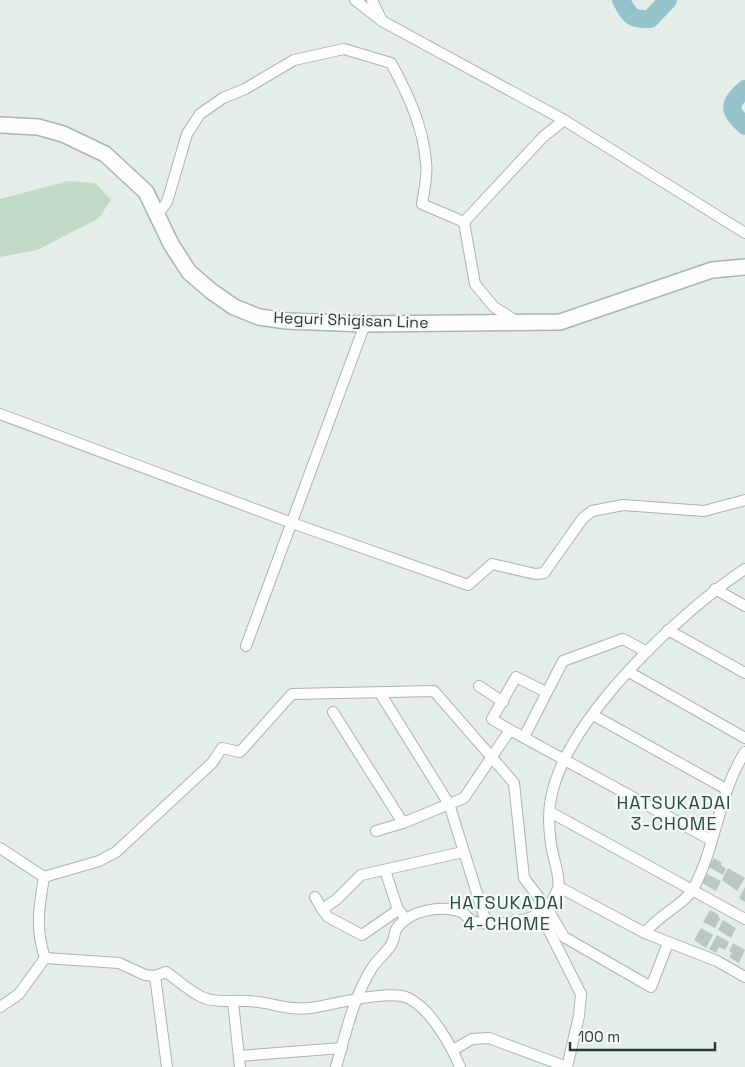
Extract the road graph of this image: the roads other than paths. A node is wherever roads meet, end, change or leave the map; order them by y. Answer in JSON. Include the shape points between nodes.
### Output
{"nodes":[{"id":1,"x":355,"y":0,"type":"edge"},
{"id":2,"x":372,"y":0,"type":"edge"},
{"id":3,"x":382,"y":22,"type":"junction"},
{"id":4,"x":564,"y":120,"type":"junction"},
{"id":5,"x":0,"y":125,"type":"edge"},
{"id":6,"x":158,"y":214,"type":"junction"},
{"id":7,"x":464,"y":222,"type":"junction"},
{"id":8,"x":745,"y":234,"type":"edge"},
{"id":9,"x":745,"y":267,"type":"edge"},
{"id":10,"x":518,"y":322,"type":"junction"},
{"id":11,"x":365,"y":324,"type":"junction"},
{"id":12,"x":0,"y":414,"type":"edge"},
{"id":13,"x":745,"y":500,"type":"edge"},
{"id":14,"x":292,"y":523,"type":"junction"},
{"id":15,"x":745,"y":570,"type":"edge"},
{"id":16,"x":715,"y":589,"type":"junction"},
{"id":17,"x":745,"y":606,"type":"edge"},
{"id":18,"x":668,"y":630,"type":"junction"},
{"id":19,"x":246,"y":646,"type":"dead end"},
{"id":20,"x":647,"y":652,"type":"junction"},
{"id":21,"x":629,"y":672,"type":"junction"},
{"id":22,"x":745,"y":674,"type":"edge"},
{"id":23,"x":479,"y":686,"type":"dead end"},
{"id":24,"x":546,"y":692,"type":"junction"},
{"id":25,"x":380,"y":694,"type":"junction"},
{"id":26,"x":503,"y":702,"type":"junction"},
{"id":27,"x":333,"y":712,"type":"dead end"},
{"id":28,"x":593,"y":715,"type":"junction"},
{"id":29,"x":510,"y":730,"type":"junction"},
{"id":30,"x":524,"y":737,"type":"junction"},
{"id":31,"x":745,"y":738,"type":"edge"},
{"id":32,"x":745,"y":752,"type":"edge"},
{"id":33,"x":564,"y":758,"type":"junction"},
{"id":34,"x":492,"y":759,"type":"junction"},
{"id":35,"x":726,"y":789,"type":"junction"},
{"id":36,"x":449,"y":804,"type":"junction"},
{"id":37,"x":550,"y":812,"type":"junction"},
{"id":38,"x":403,"y":823,"type":"junction"},
{"id":39,"x":376,"y":831,"type":"dead end"},
{"id":40,"x":711,"y":840,"type":"junction"},
{"id":41,"x":0,"y":848,"type":"edge"},
{"id":42,"x":463,"y":852,"type":"junction"},
{"id":43,"x":385,"y":870,"type":"junction"},
{"id":44,"x":44,"y":877,"type":"junction"},
{"id":45,"x":559,"y":887,"type":"junction"},
{"id":46,"x":693,"y":891,"type":"junction"},
{"id":47,"x":315,"y":897,"type":"dead end"},
{"id":48,"x":322,"y":909,"type":"junction"},
{"id":49,"x":398,"y":910,"type":"junction"},
{"id":50,"x":544,"y":910,"type":"junction"},
{"id":51,"x":407,"y":918,"type":"junction"},
{"id":52,"x":745,"y":919,"type":"edge"},
{"id":53,"x":486,"y":922,"type":"junction"},
{"id":54,"x":645,"y":933,"type":"junction"},
{"id":55,"x":668,"y":943,"type":"junction"},
{"id":56,"x":45,"y":958,"type":"junction"},
{"id":57,"x":155,"y":976,"type":"junction"},
{"id":58,"x":745,"y":977,"type":"edge"},
{"id":59,"x":355,"y":1000,"type":"junction"},
{"id":60,"x":233,"y":1002,"type":"junction"},
{"id":61,"x":0,"y":1007,"type":"edge"},
{"id":62,"x":342,"y":1048,"type":"junction"},
{"id":63,"x":453,"y":1050,"type":"junction"},
{"id":64,"x":240,"y":1062,"type":"edge"},
{"id":65,"x":167,"y":1067,"type":"edge"},
{"id":66,"x":336,"y":1067,"type":"edge"},
{"id":67,"x":460,"y":1067,"type":"edge"},
{"id":68,"x":567,"y":1067,"type":"edge"}],
"edges":[{"from":1,"to":3,"type":"street"},
{"from":2,"to":3,"type":"street"},
{"from":3,"to":4,"type":"street"},
{"from":4,"to":7,"type":"street","via":[[543,137]]},
{"from":4,"to":8,"type":"street"},
{"from":5,"to":6,"type":"main road","name":"Heguri Shigisan Line","via":[[38,127],[63,134],[105,154],[146,192]]},
{"from":6,"to":7,"type":"street","via":[[167,202],[187,134],[200,114],[222,98],[245,89],[294,60],[344,49],[391,63],[408,94],[427,163],[422,204]]},
{"from":6,"to":11,"type":"main road","name":"Heguri Shigisan Line","via":[[171,244],[189,272],[234,307],[259,317],[287,321]]},
{"from":7,"to":10,"type":"street","via":[[476,284],[494,307]]},
{"from":9,"to":10,"type":"main road","name":"Heguri Shigisan Line","via":[[712,270],[560,322]]},
{"from":10,"to":11,"type":"main road","name":"Heguri Shigisan Line"},
{"from":11,"to":14,"type":"street"},
{"from":12,"to":14,"type":"street"},
{"from":13,"to":14,"type":"street","via":[[704,511],[623,505],[592,511],[583,518],[544,573],[535,574],[492,564],[468,585]]},
{"from":14,"to":19,"type":"street"},
{"from":15,"to":16,"type":"street"},
{"from":16,"to":17,"type":"street"},
{"from":16,"to":18,"type":"street"},
{"from":18,"to":20,"type":"street"},
{"from":18,"to":22,"type":"street"},
{"from":20,"to":21,"type":"street"},
{"from":20,"to":24,"type":"street","via":[[623,640],[563,661]]},
{"from":21,"to":28,"type":"street"},
{"from":21,"to":31,"type":"street"},
{"from":23,"to":26,"type":"street"},
{"from":24,"to":26,"type":"street","via":[[516,677]]},
{"from":24,"to":30,"type":"street"},
{"from":25,"to":34,"type":"street","via":[[434,691]]},
{"from":25,"to":36,"type":"street"},
{"from":25,"to":44,"type":"street","via":[[292,694],[240,752],[222,748],[212,763],[116,852],[99,861]]},
{"from":26,"to":29,"type":"street","via":[[492,719]]},
{"from":27,"to":38,"type":"street"},
{"from":28,"to":33,"type":"street"},
{"from":28,"to":35,"type":"street"},
{"from":29,"to":30,"type":"street"},
{"from":29,"to":34,"type":"street"},
{"from":30,"to":33,"type":"street"},
{"from":32,"to":35,"type":"street"},
{"from":33,"to":37,"type":"street","via":[[551,798]]},
{"from":33,"to":40,"type":"street"},
{"from":34,"to":36,"type":"street","via":[[464,798]]},
{"from":34,"to":50,"type":"street","via":[[514,783],[524,878]]},
{"from":35,"to":40,"type":"street"},
{"from":36,"to":38,"type":"street"},
{"from":36,"to":42,"type":"street"},
{"from":37,"to":45,"type":"street","via":[[550,842]]},
{"from":37,"to":46,"type":"street"},
{"from":38,"to":39,"type":"street"},
{"from":40,"to":46,"type":"street"},
{"from":41,"to":44,"type":"street"},
{"from":42,"to":43,"type":"street"},
{"from":42,"to":53,"type":"street"},
{"from":43,"to":48,"type":"street","via":[[362,875]]},
{"from":43,"to":49,"type":"street"},
{"from":44,"to":56,"type":"street","via":[[37,921],[38,939]]},
{"from":45,"to":50,"type":"street"},
{"from":45,"to":54,"type":"street"},
{"from":46,"to":52,"type":"street"},
{"from":46,"to":54,"type":"street","via":[[652,922]]},
{"from":47,"to":48,"type":"street"},
{"from":48,"to":49,"type":"street","via":[[328,916],[362,934]]},
{"from":49,"to":51,"type":"street"},
{"from":50,"to":53,"type":"street","via":[[513,922]]},
{"from":50,"to":55,"type":"street","via":[[564,937],[651,987]]},
{"from":50,"to":68,"type":"street","via":[[581,994]]},
{"from":51,"to":53,"type":"street","via":[[429,910],[448,910],[462,913],[474,922]]},
{"from":51,"to":59,"type":"street","via":[[394,931],[392,944],[372,967]]},
{"from":54,"to":55,"type":"street"},
{"from":55,"to":58,"type":"street","via":[[718,961]]},
{"from":56,"to":57,"type":"street","via":[[119,963],[144,975]]},
{"from":56,"to":61,"type":"street","via":[[19,994]]},
{"from":57,"to":60,"type":"street","via":[[166,972],[204,998]]},
{"from":57,"to":65,"type":"street"},
{"from":59,"to":60,"type":"street","via":[[293,1010],[247,1000]]},
{"from":59,"to":62,"type":"street"},
{"from":59,"to":63,"type":"street","via":[[386,995],[407,997],[422,1007]]},
{"from":60,"to":64,"type":"street"},
{"from":62,"to":64,"type":"street"},
{"from":62,"to":66,"type":"street"},
{"from":63,"to":67,"type":"street"},
{"from":63,"to":68,"type":"street","via":[[472,1039],[489,1038]]}]}
